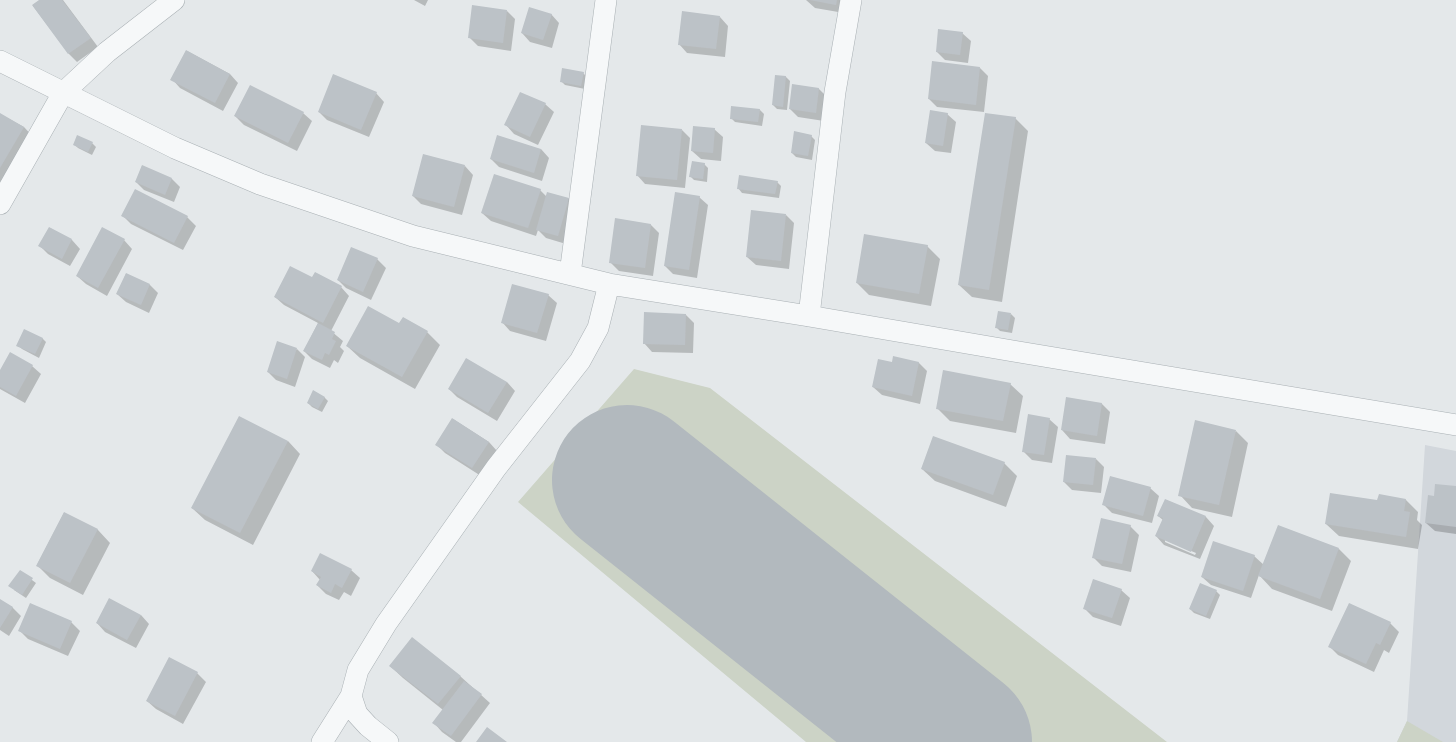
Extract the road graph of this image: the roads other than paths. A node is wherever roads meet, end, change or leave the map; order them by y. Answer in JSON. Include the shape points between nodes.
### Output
{"nodes":[{"id":1,"x":174,"y":0,"type":"edge"},
{"id":2,"x":606,"y":0,"type":"edge"},
{"id":3,"x":851,"y":0,"type":"edge"},
{"id":4,"x":0,"y":61,"type":"edge"},
{"id":5,"x":63,"y":93,"type":"junction"},
{"id":6,"x":0,"y":204,"type":"edge"},
{"id":7,"x":570,"y":274,"type":"junction"},
{"id":8,"x":609,"y":284,"type":"junction"},
{"id":9,"x":809,"y":316,"type":"junction"},
{"id":10,"x":1456,"y":425,"type":"edge"},
{"id":11,"x":351,"y":696,"type":"junction"},
{"id":12,"x":322,"y":742,"type":"edge"},
{"id":13,"x":388,"y":742,"type":"edge"}],
"edges":[{"from":1,"to":5,"type":"street","via":[[106,52]]},
{"from":2,"to":7,"type":"street"},
{"from":3,"to":9,"type":"street","via":[[835,92]]},
{"from":4,"to":5,"type":"street"},
{"from":5,"to":6,"type":"street"},
{"from":5,"to":7,"type":"street","via":[[175,148],[260,184],[412,236]]},
{"from":7,"to":8,"type":"street"},
{"from":8,"to":9,"type":"street"},
{"from":8,"to":11,"type":"street","via":[[598,328],[580,361],[496,468],[386,624],[358,670]]},
{"from":9,"to":10,"type":"street"},
{"from":11,"to":12,"type":"street"},
{"from":11,"to":13,"type":"street","via":[[358,714]]}]}
